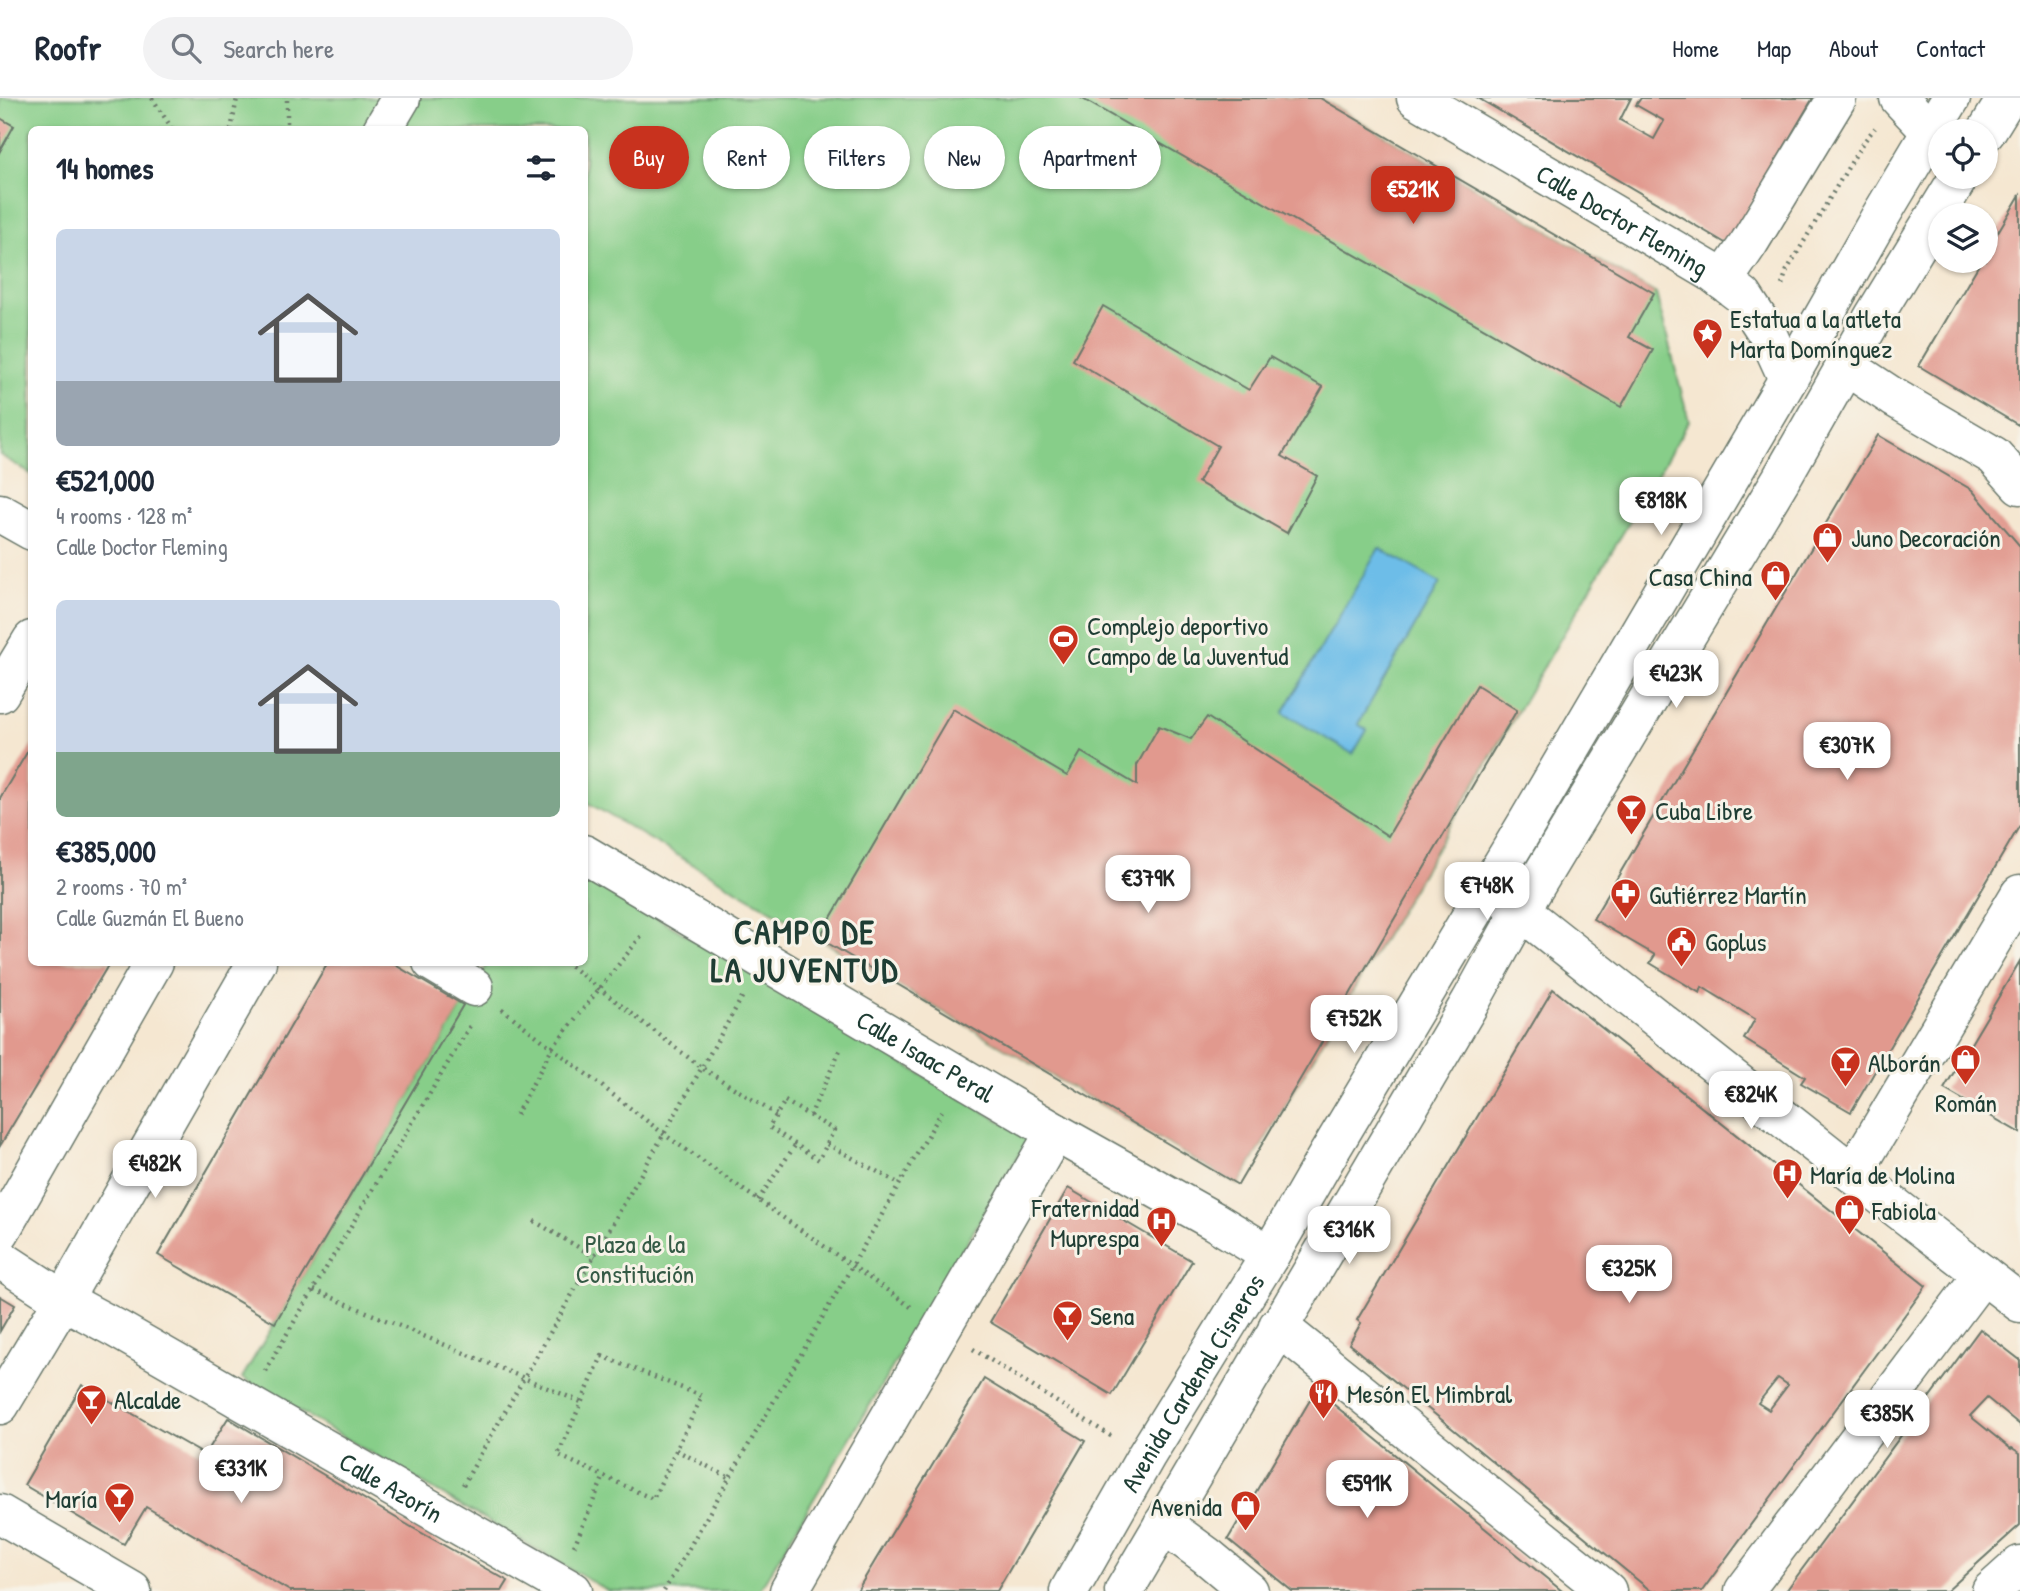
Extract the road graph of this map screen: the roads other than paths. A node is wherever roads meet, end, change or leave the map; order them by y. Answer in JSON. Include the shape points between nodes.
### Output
{"nodes":[{"id":1,"x":401,"y":98,"type":"edge"},
{"id":2,"x":1416,"y":98,"type":"edge"},
{"id":3,"x":1837,"y":98,"type":"edge"},
{"id":4,"x":1899,"y":98,"type":"edge"},
{"id":5,"x":1951,"y":98,"type":"edge"},
{"id":6,"x":2007,"y":98,"type":"edge"},
{"id":7,"x":1939,"y":119,"type":"edge"},
{"id":8,"x":1994,"y":119,"type":"edge"},
{"id":9,"x":384,"y":126,"type":"edge"},
{"id":10,"x":1928,"y":129,"type":"edge"},
{"id":11,"x":1928,"y":137,"type":"edge"},
{"id":12,"x":1952,"y":189,"type":"edge"},
{"id":13,"x":1723,"y":281,"type":"junction"},
{"id":14,"x":1846,"y":366,"type":"junction"},
{"id":15,"x":1788,"y":379,"type":"junction"},
{"id":16,"x":2020,"y":485,"type":"edge"},
{"id":17,"x":0,"y":513,"type":"edge"},
{"id":18,"x":28,"y":529,"type":"edge"},
{"id":19,"x":28,"y":646,"type":"edge"},
{"id":20,"x":0,"y":693,"type":"edge"},
{"id":21,"x":588,"y":856,"type":"edge"},
{"id":22,"x":1489,"y":886,"type":"junction"},
{"id":23,"x":2020,"y":894,"type":"edge"},
{"id":24,"x":1521,"y":911,"type":"junction"},
{"id":25,"x":152,"y":966,"type":"edge"},
{"id":26,"x":255,"y":966,"type":"edge"},
{"id":27,"x":438,"y":966,"type":"edge"},
{"id":28,"x":480,"y":993,"type":"road end"},
{"id":29,"x":1055,"y":1132,"type":"junction"},
{"id":30,"x":1853,"y":1174,"type":"junction"},
{"id":31,"x":0,"y":1232,"type":"edge"},
{"id":32,"x":1270,"y":1255,"type":"junction"},
{"id":33,"x":0,"y":1259,"type":"edge"},
{"id":34,"x":1983,"y":1274,"type":"junction"},
{"id":35,"x":63,"y":1300,"type":"junction"},
{"id":36,"x":2020,"y":1303,"type":"edge"},
{"id":37,"x":1279,"y":1326,"type":"junction"},
{"id":38,"x":0,"y":1405,"type":"edge"},
{"id":39,"x":0,"y":1514,"type":"edge"},
{"id":40,"x":1163,"y":1524,"type":"junction"},
{"id":41,"x":2020,"y":1565,"type":"edge"},
{"id":42,"x":566,"y":1587,"type":"edge"},
{"id":43,"x":132,"y":1591,"type":"edge"},
{"id":44,"x":789,"y":1591,"type":"edge"},
{"id":45,"x":1069,"y":1591,"type":"edge"},
{"id":46,"x":1124,"y":1591,"type":"edge"},
{"id":47,"x":1249,"y":1591,"type":"edge"},
{"id":48,"x":1607,"y":1591,"type":"edge"},
{"id":49,"x":1744,"y":1591,"type":"edge"},
{"id":50,"x":1992,"y":1591,"type":"edge"}],
"edges":[{"from":1,"to":9,"type":"street"},
{"from":2,"to":13,"type":"street","name":"Calle Doctor Fleming"},
{"from":3,"to":13,"type":"street"},
{"from":4,"to":10,"type":"street"},
{"from":5,"to":7,"type":"street","name":"Avenida Cardenal Cisneros"},
{"from":6,"to":8,"type":"street"},
{"from":11,"to":15,"type":"street","name":"Avenida Cardenal Cisneros"},
{"from":12,"to":14,"type":"street","name":"Avenida Cardenal Cisneros"},
{"from":13,"to":15,"type":"street","name":"Calle Doctor Fleming","via":[[1743,296]]},
{"from":14,"to":16,"type":"street","via":[[1994,456]]},
{"from":14,"to":24,"type":"street","name":"Avenida Cardenal Cisneros"},
{"from":15,"to":22,"type":"street","name":"Avenida Cardenal Cisneros"},
{"from":17,"to":18,"type":"street"},
{"from":19,"to":20,"type":"street"},
{"from":21,"to":29,"type":"street","name":"Calle Isaac Peral"},
{"from":22,"to":24,"type":"street"},
{"from":22,"to":32,"type":"street","name":"Avenida Cardenal Cisneros"},
{"from":23,"to":30,"type":"street"},
{"from":24,"to":30,"type":"street"},
{"from":24,"to":37,"type":"street","name":"Avenida Cardenal Cisneros"},
{"from":25,"to":31,"type":"street"},
{"from":26,"to":35,"type":"street"},
{"from":27,"to":28,"type":"street"},
{"from":29,"to":32,"type":"street","name":"Calle Isaac Peral"},
{"from":29,"to":44,"type":"street"},
{"from":30,"to":34,"type":"street"},
{"from":32,"to":45,"type":"street","name":"Avenida Cardenal Cisneros"},
{"from":33,"to":35,"type":"street","name":"Calle Azorín"},
{"from":34,"to":36,"type":"street"},
{"from":34,"to":49,"type":"street"},
{"from":35,"to":38,"type":"street"},
{"from":35,"to":42,"type":"street","name":"Calle Azorín"},
{"from":37,"to":40,"type":"street","name":"Avenida Cardenal Cisneros"},
{"from":37,"to":48,"type":"street"},
{"from":39,"to":43,"type":"street"},
{"from":40,"to":46,"type":"street","name":"Avenida Cardenal Cisneros"},
{"from":40,"to":47,"type":"street"},
{"from":41,"to":50,"type":"street"}]}
